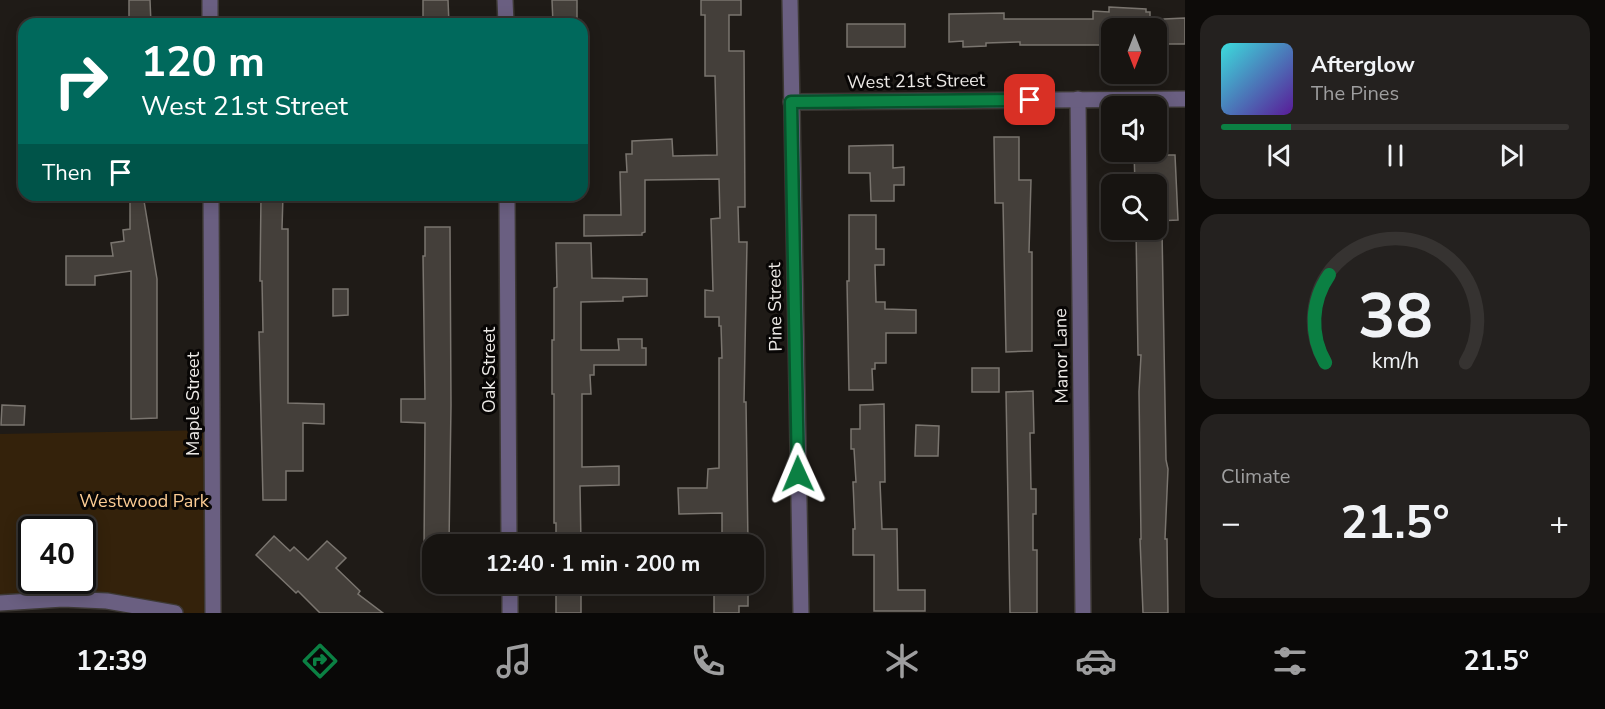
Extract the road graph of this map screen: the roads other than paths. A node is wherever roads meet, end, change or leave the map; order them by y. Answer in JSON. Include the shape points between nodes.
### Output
{"nodes":[{"id":1,"x":210,"y":0,"type":"edge"},
{"id":2,"x":506,"y":0,"type":"edge"},
{"id":3,"x":790,"y":0,"type":"edge"},
{"id":4,"x":210,"y":18,"type":"edge"},
{"id":5,"x":506,"y":18,"type":"edge"},
{"id":6,"x":1078,"y":99,"type":"junction"},
{"id":7,"x":1185,"y":99,"type":"edge"},
{"id":8,"x":791,"y":102,"type":"junction"},
{"id":9,"x":211,"y":201,"type":"edge"},
{"id":10,"x":507,"y":201,"type":"edge"},
{"id":11,"x":509,"y":534,"type":"edge"},
{"id":12,"x":510,"y":594,"type":"edge"},
{"id":13,"x":0,"y":603,"type":"edge"},
{"id":14,"x":175,"y":613,"type":"edge"},
{"id":15,"x":213,"y":613,"type":"edge"},
{"id":16,"x":510,"y":613,"type":"edge"},
{"id":17,"x":801,"y":613,"type":"edge"},
{"id":18,"x":1083,"y":613,"type":"edge"}],
"edges":[{"from":1,"to":4,"type":"street"},
{"from":2,"to":5,"type":"street"},
{"from":3,"to":8,"type":"street","name":"Pine Street"},
{"from":6,"to":7,"type":"street","name":"West 21st Street"},
{"from":6,"to":8,"type":"street","name":"West 21st Street"},
{"from":6,"to":18,"type":"street","name":"Manor Lane"},
{"from":8,"to":17,"type":"street","name":"Pine Street"},
{"from":9,"to":15,"type":"street","name":"Maple Street"},
{"from":10,"to":11,"type":"street","name":"Oak Street"},
{"from":12,"to":16,"type":"street"},
{"from":13,"to":14,"type":"street","via":[[51,599],[107,601]]}]}
